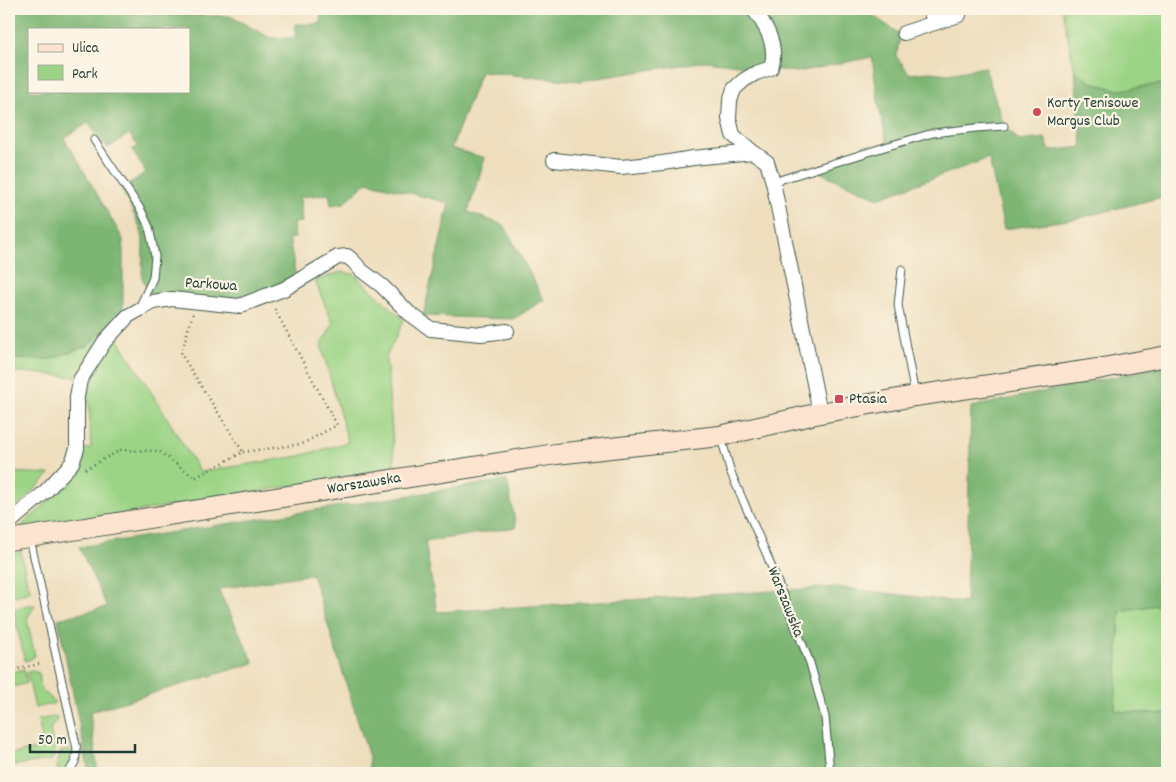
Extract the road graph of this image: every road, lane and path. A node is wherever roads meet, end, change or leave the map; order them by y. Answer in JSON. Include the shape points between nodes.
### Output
{"nodes":[{"id":1,"x":753,"y":9,"type":"edge"},
{"id":2,"x":930,"y":9,"type":"edge"},
{"id":3,"x":959,"y":15,"type":"dead end"},
{"id":4,"x":934,"y":23,"type":"junction"},
{"id":5,"x":904,"y":33,"type":"dead end"},
{"id":6,"x":1004,"y":126,"type":"dead end"},
{"id":7,"x":94,"y":140,"type":"dead end"},
{"id":8,"x":753,"y":152,"type":"junction"},
{"id":9,"x":554,"y":160,"type":"dead end"},
{"id":10,"x":773,"y":182,"type":"junction"},
{"id":11,"x":902,"y":269,"type":"dead end"},
{"id":12,"x":267,"y":295,"type":"junction"},
{"id":13,"x":197,"y":302,"type":"junction"},
{"id":14,"x":138,"y":311,"type":"junction"},
{"id":15,"x":508,"y":331,"type":"dead end"},
{"id":16,"x":1167,"y":356,"type":"edge"},
{"id":17,"x":915,"y":396,"type":"junction"},
{"id":18,"x":820,"y":413,"type":"junction"},
{"id":19,"x":720,"y":436,"type":"junction"},
{"id":20,"x":243,"y":452,"type":"junction"},
{"id":21,"x":61,"y":476,"type":"junction"},
{"id":22,"x":9,"y":523,"type":"edge"},
{"id":23,"x":30,"y":536,"type":"junction"},
{"id":24,"x":9,"y":540,"type":"edge"},
{"id":25,"x":39,"y":664,"type":"dead end"},
{"id":26,"x":9,"y":671,"type":"edge"},
{"id":27,"x":68,"y":773,"type":"edge"},
{"id":28,"x":830,"y":773,"type":"edge"}],
"edges":[{"from":1,"to":8,"type":"street","via":[[771,38],[774,59],[771,68],[756,73],[734,89],[729,118],[733,135]]},
{"from":2,"to":4,"type":"street"},
{"from":3,"to":4,"type":"street"},
{"from":4,"to":5,"type":"street"},
{"from":6,"to":10,"type":"lane","via":[[934,133]]},
{"from":7,"to":14,"type":"lane","via":[[149,227],[155,256],[153,278]]},
{"from":8,"to":9,"type":"street","via":[[620,167]]},
{"from":8,"to":10,"type":"street","via":[[767,162]]},
{"from":10,"to":18,"type":"street"},
{"from":11,"to":17,"type":"lane","via":[[898,305]]},
{"from":12,"to":13,"type":"street","name":"Parkowa","via":[[239,306]]},
{"from":12,"to":15,"type":"street","name":"Parkowa","via":[[284,289],[338,257],[347,256],[431,329],[481,334]]},
{"from":12,"to":20,"type":"path","via":[[337,425],[302,444]]},
{"from":13,"to":14,"type":"street","name":"Parkowa","via":[[172,299],[153,302]]},
{"from":13,"to":20,"type":"path","via":[[181,354]]},
{"from":14,"to":21,"type":"street","name":"Parkowa","via":[[128,316],[105,341],[80,380],[77,449],[72,463]]},
{"from":16,"to":17,"type":"street","name":"Warszawska"},
{"from":17,"to":18,"type":"street","name":"Warszawska"},
{"from":18,"to":19,"type":"street","name":"Warszawska"},
{"from":19,"to":23,"type":"street","name":"Warszawska","via":[[556,454]]},
{"from":19,"to":28,"type":"lane","name":"Warszawska","via":[[731,473],[810,663],[825,717]]},
{"from":20,"to":21,"type":"path","via":[[195,478],[159,451],[121,450],[79,472]]},
{"from":21,"to":22,"type":"street","name":"Parkowa"},
{"from":23,"to":24,"type":"street","name":"Warszawska"},
{"from":23,"to":27,"type":"lane","via":[[77,749],[76,762]]},
{"from":25,"to":26,"type":"path"}]}
